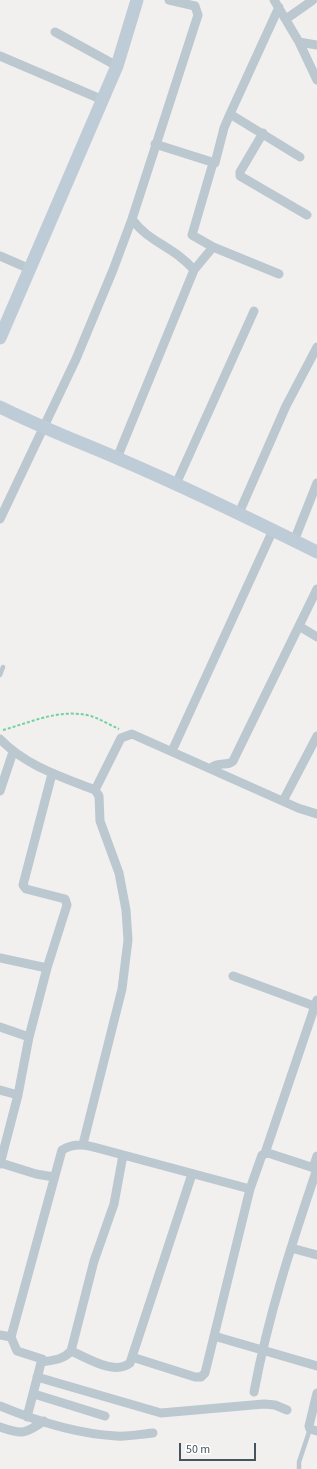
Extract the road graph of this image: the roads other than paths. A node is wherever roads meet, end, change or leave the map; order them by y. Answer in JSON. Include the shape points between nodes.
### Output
{"nodes":[{"id":1,"x":137,"y":0,"type":"edge"},
{"id":2,"x":169,"y":0,"type":"edge"},
{"id":3,"x":313,"y":0,"type":"edge"},
{"id":4,"x":276,"y":4,"type":"edge"},
{"id":5,"x":286,"y":19,"type":"junction"},
{"id":6,"x":55,"y":32,"type":"dead end"},
{"id":7,"x":299,"y":42,"type":"junction"},
{"id":8,"x":317,"y":45,"type":"edge"},
{"id":9,"x":0,"y":56,"type":"edge"},
{"id":10,"x":117,"y":66,"type":"junction"},
{"id":11,"x":317,"y":80,"type":"edge"},
{"id":12,"x":103,"y":100,"type":"junction"},
{"id":13,"x":230,"y":114,"type":"junction"},
{"id":14,"x":263,"y":133,"type":"junction"},
{"id":15,"x":155,"y":144,"type":"junction"},
{"id":16,"x":300,"y":157,"type":"dead end"},
{"id":17,"x":213,"y":163,"type":"junction"},
{"id":18,"x":307,"y":215,"type":"dead end"},
{"id":19,"x":132,"y":219,"type":"junction"},
{"id":20,"x":213,"y":247,"type":"junction"},
{"id":21,"x":0,"y":256,"type":"edge"},
{"id":22,"x":30,"y":269,"type":"junction"},
{"id":23,"x":194,"y":270,"type":"junction"},
{"id":24,"x":279,"y":274,"type":"dead end"},
{"id":25,"x":254,"y":311,"type":"dead end"},
{"id":26,"x":0,"y":338,"type":"edge"},
{"id":27,"x":317,"y":347,"type":"edge"},
{"id":28,"x":0,"y":407,"type":"edge"},
{"id":29,"x":44,"y":428,"type":"junction"},
{"id":30,"x":117,"y":458,"type":"junction"},
{"id":31,"x":317,"y":483,"type":"edge"},
{"id":32,"x":176,"y":484,"type":"junction"},
{"id":33,"x":239,"y":513,"type":"junction"},
{"id":34,"x":0,"y":519,"type":"edge"},
{"id":35,"x":273,"y":530,"type":"junction"},
{"id":36,"x":294,"y":541,"type":"junction"},
{"id":37,"x":317,"y":552,"type":"edge"},
{"id":38,"x":317,"y":589,"type":"edge"},
{"id":39,"x":299,"y":626,"type":"junction"},
{"id":40,"x":317,"y":637,"type":"edge"},
{"id":41,"x":3,"y":667,"type":"dead end"},
{"id":42,"x":0,"y":675,"type":"edge"},
{"id":43,"x":317,"y":736,"type":"edge"},
{"id":44,"x":0,"y":739,"type":"edge"},
{"id":45,"x":172,"y":751,"type":"junction"},
{"id":46,"x":13,"y":752,"type":"junction"},
{"id":47,"x":211,"y":768,"type":"junction"},
{"id":48,"x":52,"y":774,"type":"junction"},
{"id":49,"x":95,"y":790,"type":"junction"},
{"id":50,"x":0,"y":791,"type":"edge"},
{"id":51,"x":283,"y":801,"type":"junction"},
{"id":52,"x":317,"y":814,"type":"edge"},
{"id":53,"x":0,"y":958,"type":"edge"},
{"id":54,"x":47,"y":968,"type":"junction"},
{"id":55,"x":233,"y":976,"type":"dead end"},
{"id":56,"x":316,"y":1004,"type":"edge"},
{"id":57,"x":0,"y":1027,"type":"edge"},
{"id":58,"x":29,"y":1037,"type":"junction"},
{"id":59,"x":0,"y":1090,"type":"edge"},
{"id":60,"x":18,"y":1095,"type":"junction"},
{"id":61,"x":83,"y":1144,"type":"junction"},
{"id":62,"x":265,"y":1153,"type":"junction"},
{"id":63,"x":124,"y":1155,"type":"junction"},
{"id":64,"x":317,"y":1156,"type":"edge"},
{"id":65,"x":1,"y":1163,"type":"edge"},
{"id":66,"x":316,"y":1169,"type":"edge"},
{"id":67,"x":192,"y":1174,"type":"junction"},
{"id":68,"x":54,"y":1177,"type":"junction"},
{"id":69,"x":250,"y":1189,"type":"junction"},
{"id":70,"x":291,"y":1248,"type":"junction"},
{"id":71,"x":317,"y":1255,"type":"edge"},
{"id":72,"x":0,"y":1335,"type":"edge"},
{"id":73,"x":214,"y":1336,"type":"junction"},
{"id":74,"x":11,"y":1337,"type":"junction"},
{"id":75,"x":70,"y":1351,"type":"junction"},
{"id":76,"x":261,"y":1351,"type":"junction"},
{"id":77,"x":132,"y":1357,"type":"junction"},
{"id":78,"x":42,"y":1362,"type":"junction"},
{"id":79,"x":317,"y":1366,"type":"edge"},
{"id":80,"x":37,"y":1377,"type":"junction"},
{"id":81,"x":254,"y":1392,"type":"dead end"},
{"id":82,"x":34,"y":1394,"type":"junction"},
{"id":83,"x":317,"y":1394,"type":"edge"},
{"id":84,"x":0,"y":1406,"type":"edge"},
{"id":85,"x":287,"y":1410,"type":"dead end"},
{"id":86,"x":105,"y":1416,"type":"dead end"},
{"id":87,"x":27,"y":1417,"type":"junction"},
{"id":88,"x":44,"y":1421,"type":"junction"},
{"id":89,"x":0,"y":1427,"type":"edge"},
{"id":90,"x":313,"y":1430,"type":"edge"},
{"id":91,"x":153,"y":1433,"type":"dead end"},
{"id":92,"x":299,"y":1469,"type":"edge"}],
"edges":[{"from":1,"to":10,"type":"main road"},
{"from":2,"to":15,"type":"street","via":[[192,4],[198,15]]},
{"from":3,"to":5,"type":"street"},
{"from":4,"to":5,"type":"street"},
{"from":4,"to":13,"type":"street"},
{"from":5,"to":7,"type":"street"},
{"from":6,"to":10,"type":"street"},
{"from":7,"to":8,"type":"street"},
{"from":7,"to":11,"type":"street"},
{"from":9,"to":12,"type":"street"},
{"from":10,"to":12,"type":"main road"},
{"from":12,"to":22,"type":"main road"},
{"from":13,"to":14,"type":"street"},
{"from":13,"to":17,"type":"street","via":[[216,161]]},
{"from":14,"to":16,"type":"street"},
{"from":14,"to":18,"type":"street","via":[[240,176]]},
{"from":15,"to":17,"type":"street"},
{"from":15,"to":19,"type":"street"},
{"from":17,"to":20,"type":"street","via":[[192,235]]},
{"from":19,"to":23,"type":"street","via":[[139,229],[181,255]]},
{"from":19,"to":29,"type":"street","via":[[100,304]]},
{"from":20,"to":23,"type":"street"},
{"from":20,"to":24,"type":"street"},
{"from":21,"to":22,"type":"street"},
{"from":22,"to":26,"type":"main road"},
{"from":23,"to":30,"type":"street"},
{"from":25,"to":32,"type":"street"},
{"from":27,"to":33,"type":"street","via":[[286,406]]},
{"from":28,"to":29,"type":"main road"},
{"from":29,"to":30,"type":"main road"},
{"from":29,"to":34,"type":"street"},
{"from":30,"to":32,"type":"main road"},
{"from":31,"to":36,"type":"street"},
{"from":32,"to":33,"type":"main road"},
{"from":33,"to":35,"type":"main road"},
{"from":35,"to":36,"type":"main road"},
{"from":35,"to":45,"type":"street"},
{"from":36,"to":37,"type":"main road"},
{"from":38,"to":39,"type":"street"},
{"from":39,"to":40,"type":"street"},
{"from":39,"to":47,"type":"street","via":[[234,761],[216,764]]},
{"from":41,"to":42,"type":"lane"},
{"from":43,"to":51,"type":"street"},
{"from":44,"to":46,"type":"street"},
{"from":45,"to":47,"type":"street"},
{"from":45,"to":49,"type":"street","via":[[132,734],[126,735],[121,738]]},
{"from":46,"to":48,"type":"street"},
{"from":46,"to":50,"type":"street"},
{"from":47,"to":51,"type":"street"},
{"from":48,"to":49,"type":"street"},
{"from":48,"to":54,"type":"street","via":[[23,885],[26,889],[65,899],[67,902]]},
{"from":49,"to":61,"type":"street","via":[[99,796],[100,821],[119,873],[126,910],[128,940],[122,989]]},
{"from":51,"to":52,"type":"street"},
{"from":53,"to":54,"type":"street"},
{"from":54,"to":58,"type":"street"},
{"from":55,"to":56,"type":"street"},
{"from":56,"to":62,"type":"street"},
{"from":57,"to":58,"type":"street"},
{"from":58,"to":60,"type":"street"},
{"from":59,"to":60,"type":"street"},
{"from":60,"to":65,"type":"street"},
{"from":61,"to":63,"type":"street"},
{"from":61,"to":68,"type":"street","via":[[71,1144],[62,1150]]},
{"from":62,"to":66,"type":"street"},
{"from":62,"to":69,"type":"street"},
{"from":63,"to":67,"type":"street"},
{"from":63,"to":75,"type":"street","via":[[114,1204],[94,1261]]},
{"from":64,"to":66,"type":"street"},
{"from":65,"to":68,"type":"street"},
{"from":66,"to":70,"type":"street"},
{"from":67,"to":69,"type":"street"},
{"from":67,"to":77,"type":"street"},
{"from":68,"to":74,"type":"street"},
{"from":69,"to":73,"type":"street"},
{"from":70,"to":71,"type":"street"},
{"from":70,"to":76,"type":"street"},
{"from":72,"to":74,"type":"street"},
{"from":73,"to":76,"type":"street"},
{"from":73,"to":77,"type":"street","via":[[205,1372],[201,1377]]},
{"from":74,"to":78,"type":"street","via":[[17,1351],[40,1358]]},
{"from":75,"to":77,"type":"street","via":[[118,1368],[125,1367]]},
{"from":75,"to":78,"type":"street","via":[[59,1360]]},
{"from":76,"to":79,"type":"street"},
{"from":76,"to":81,"type":"street"},
{"from":78,"to":80,"type":"street"},
{"from":80,"to":82,"type":"street"},
{"from":80,"to":85,"type":"street","via":[[161,1414],[264,1404]]},
{"from":82,"to":86,"type":"street"},
{"from":82,"to":87,"type":"street"},
{"from":83,"to":90,"type":"street"},
{"from":84,"to":87,"type":"street"},
{"from":87,"to":88,"type":"street"},
{"from":88,"to":89,"type":"street","via":[[27,1432]]},
{"from":88,"to":91,"type":"street","via":[[73,1430],[117,1436]]},
{"from":90,"to":92,"type":"lane","via":[[299,1462]]}]}
